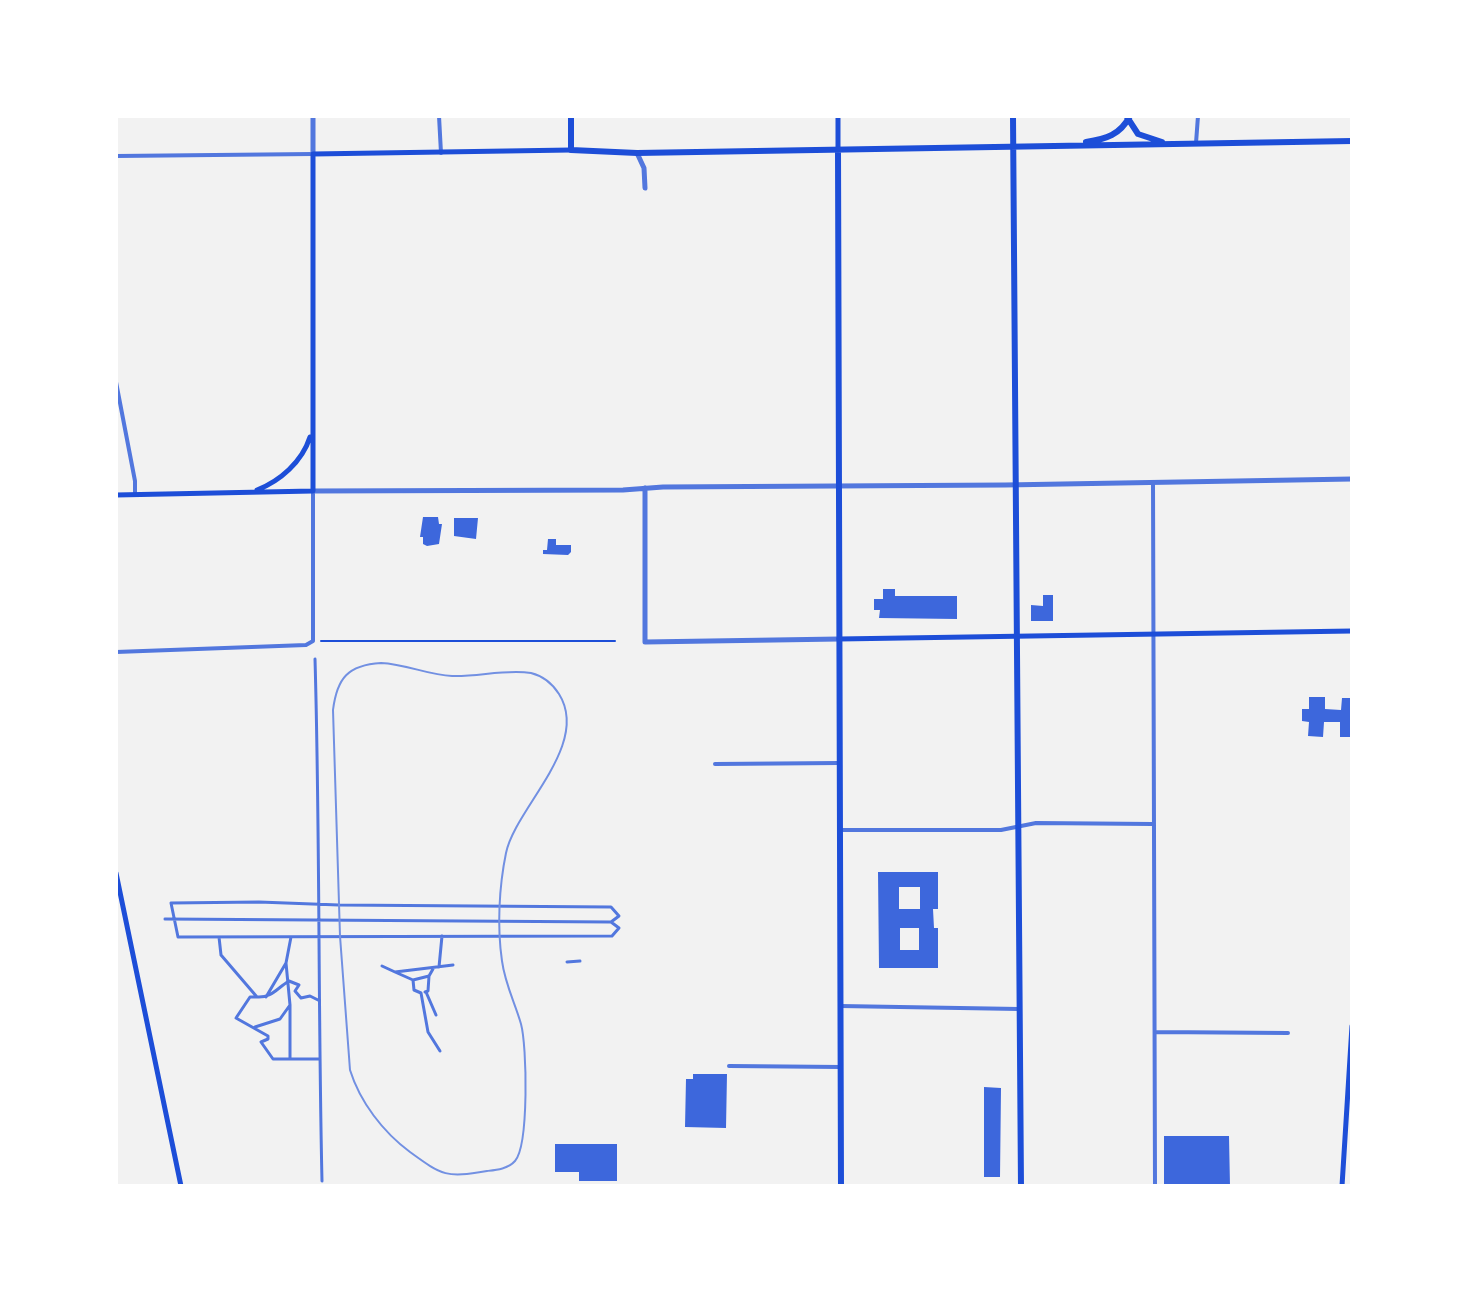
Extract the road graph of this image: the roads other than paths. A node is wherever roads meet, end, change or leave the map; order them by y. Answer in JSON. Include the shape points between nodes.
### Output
{"nodes":[{"id":1,"x":313,"y":116,"type":"edge"},
{"id":2,"x":439,"y":116,"type":"edge"},
{"id":3,"x":571,"y":116,"type":"edge"},
{"id":4,"x":838,"y":116,"type":"edge"},
{"id":5,"x":1013,"y":116,"type":"edge"},
{"id":6,"x":1198,"y":116,"type":"edge"},
{"id":7,"x":1128,"y":117,"type":"edge"},
{"id":8,"x":1352,"y":141,"type":"edge"},
{"id":9,"x":1196,"y":143,"type":"junction"},
{"id":10,"x":1070,"y":144,"type":"junction"},
{"id":11,"x":1169,"y":144,"type":"junction"},
{"id":12,"x":1014,"y":146,"type":"junction"},
{"id":13,"x":571,"y":150,"type":"junction"},
{"id":14,"x":838,"y":150,"type":"junction"},
{"id":15,"x":441,"y":153,"type":"junction"},
{"id":16,"x":637,"y":153,"type":"junction"},
{"id":17,"x":313,"y":154,"type":"junction"},
{"id":18,"x":116,"y":156,"type":"edge"},
{"id":19,"x":645,"y":188,"type":"dead end"},
{"id":20,"x":116,"y":382,"type":"edge"},
{"id":21,"x":312,"y":432,"type":"junction"},
{"id":22,"x":1352,"y":479,"type":"edge"},
{"id":23,"x":1153,"y":482,"type":"junction"},
{"id":24,"x":1017,"y":485,"type":"junction"},
{"id":25,"x":839,"y":486,"type":"junction"},
{"id":26,"x":645,"y":488,"type":"junction"},
{"id":27,"x":313,"y":491,"type":"junction"},
{"id":28,"x":252,"y":492,"type":"junction"},
{"id":29,"x":135,"y":494,"type":"junction"},
{"id":30,"x":116,"y":495,"type":"edge"},
{"id":31,"x":1352,"y":631,"type":"edge"},
{"id":32,"x":1153,"y":636,"type":"junction"},
{"id":33,"x":1017,"y":637,"type":"junction"},
{"id":34,"x":839,"y":639,"type":"junction"},
{"id":35,"x":116,"y":652,"type":"edge"},
{"id":36,"x":315,"y":659,"type":"dead end"},
{"id":37,"x":839,"y":763,"type":"junction"},
{"id":38,"x":715,"y":764,"type":"dead end"},
{"id":39,"x":1153,"y":824,"type":"junction"},
{"id":40,"x":1018,"y":827,"type":"junction"},
{"id":41,"x":839,"y":830,"type":"junction"},
{"id":42,"x":116,"y":873,"type":"edge"},
{"id":43,"x":320,"y":905,"type":"junction"},
{"id":44,"x":165,"y":919,"type":"dead end"},
{"id":45,"x":174,"y":920,"type":"junction"},
{"id":46,"x":320,"y":920,"type":"junction"},
{"id":47,"x":611,"y":922,"type":"junction"},
{"id":48,"x":442,"y":936,"type":"junction"},
{"id":49,"x":219,"y":937,"type":"junction"},
{"id":50,"x":291,"y":937,"type":"junction"},
{"id":51,"x":321,"y":937,"type":"junction"},
{"id":52,"x":580,"y":961,"type":"dead end"},
{"id":53,"x":567,"y":962,"type":"dead end"},
{"id":54,"x":286,"y":963,"type":"junction"},
{"id":55,"x":453,"y":965,"type":"dead end"},
{"id":56,"x":382,"y":966,"type":"dead end"},
{"id":57,"x":439,"y":967,"type":"junction"},
{"id":58,"x":433,"y":969,"type":"junction"},
{"id":59,"x":395,"y":972,"type":"junction"},
{"id":60,"x":429,"y":976,"type":"junction"},
{"id":61,"x":413,"y":980,"type":"junction"},
{"id":62,"x":289,"y":981,"type":"junction"},
{"id":63,"x":424,"y":992,"type":"junction"},
{"id":64,"x":257,"y":997,"type":"junction"},
{"id":65,"x":266,"y":997,"type":"junction"},
{"id":66,"x":319,"y":1001,"type":"junction"},
{"id":67,"x":290,"y":1005,"type":"junction"},
{"id":68,"x":840,"y":1006,"type":"junction"},
{"id":69,"x":433,"y":1009,"type":"junction"},
{"id":70,"x":1019,"y":1009,"type":"junction"},
{"id":71,"x":424,"y":1013,"type":"junction"},
{"id":72,"x":436,"y":1015,"type":"dead end"},
{"id":73,"x":1352,"y":1026,"type":"edge"},
{"id":74,"x":253,"y":1027,"type":"junction"},
{"id":75,"x":1155,"y":1032,"type":"junction"},
{"id":76,"x":1288,"y":1033,"type":"dead end"},
{"id":77,"x":1352,"y":1037,"type":"edge"},
{"id":78,"x":440,"y":1051,"type":"dead end"},
{"id":79,"x":290,"y":1059,"type":"junction"},
{"id":80,"x":319,"y":1059,"type":"junction"},
{"id":81,"x":729,"y":1066,"type":"dead end"},
{"id":82,"x":841,"y":1067,"type":"junction"},
{"id":83,"x":322,"y":1181,"type":"dead end"},
{"id":84,"x":181,"y":1186,"type":"edge"},
{"id":85,"x":841,"y":1186,"type":"edge"},
{"id":86,"x":1021,"y":1186,"type":"edge"},
{"id":87,"x":1155,"y":1186,"type":"edge"},
{"id":88,"x":1342,"y":1186,"type":"edge"}],
"edges":[{"from":1,"to":17,"type":"street"},
{"from":2,"to":15,"type":"street"},
{"from":3,"to":13,"type":"main road"},
{"from":4,"to":14,"type":"main road"},
{"from":5,"to":12,"type":"main road"},
{"from":6,"to":9,"type":"street"},
{"from":7,"to":10,"type":"main road","via":[[1109,138]]},
{"from":7,"to":11,"type":"main road","via":[[1138,134]]},
{"from":8,"to":9,"type":"main road"},
{"from":9,"to":11,"type":"main road"},
{"from":10,"to":11,"type":"main road"},
{"from":10,"to":12,"type":"main road"},
{"from":12,"to":14,"type":"main road"},
{"from":12,"to":24,"type":"main road"},
{"from":13,"to":15,"type":"main road"},
{"from":13,"to":16,"type":"main road"},
{"from":14,"to":16,"type":"main road"},
{"from":14,"to":25,"type":"main road"},
{"from":15,"to":17,"type":"main road"},
{"from":16,"to":19,"type":"street"},
{"from":17,"to":18,"type":"street"},
{"from":17,"to":21,"type":"main road"},
{"from":20,"to":29,"type":"street"},
{"from":21,"to":27,"type":"main road"},
{"from":21,"to":28,"type":"main road","via":[[301,456],[274,483]]},
{"from":22,"to":23,"type":"street"},
{"from":23,"to":24,"type":"street"},
{"from":23,"to":32,"type":"street"},
{"from":24,"to":25,"type":"street"},
{"from":24,"to":33,"type":"main road"},
{"from":25,"to":26,"type":"street"},
{"from":25,"to":34,"type":"main road"},
{"from":26,"to":27,"type":"street"},
{"from":26,"to":34,"type":"street","via":[[645,642]]},
{"from":27,"to":28,"type":"main road"},
{"from":27,"to":35,"type":"street","via":[[313,641]]},
{"from":28,"to":29,"type":"main road"},
{"from":29,"to":30,"type":"main road"},
{"from":31,"to":32,"type":"main road"},
{"from":32,"to":33,"type":"main road"},
{"from":32,"to":39,"type":"street"},
{"from":33,"to":34,"type":"main road"},
{"from":33,"to":40,"type":"main road"},
{"from":34,"to":37,"type":"main road"},
{"from":36,"to":43,"type":"street"},
{"from":37,"to":38,"type":"street"},
{"from":37,"to":41,"type":"main road"},
{"from":39,"to":40,"type":"street"},
{"from":39,"to":75,"type":"street"},
{"from":40,"to":41,"type":"street"},
{"from":40,"to":70,"type":"main road"},
{"from":41,"to":68,"type":"main road"},
{"from":42,"to":84,"type":"main road"},
{"from":43,"to":45,"type":"street","via":[[171,903]]},
{"from":43,"to":46,"type":"street"},
{"from":43,"to":47,"type":"street","via":[[596,906],[611,907],[619,916]]},
{"from":44,"to":45,"type":"street"},
{"from":45,"to":46,"type":"street"},
{"from":45,"to":49,"type":"street","via":[[178,937]]},
{"from":46,"to":47,"type":"street"},
{"from":46,"to":51,"type":"street"},
{"from":47,"to":48,"type":"street","via":[[619,928],[612,936]]},
{"from":48,"to":51,"type":"street"},
{"from":48,"to":57,"type":"street"},
{"from":49,"to":50,"type":"street"},
{"from":49,"to":64,"type":"street","via":[[221,955]]},
{"from":50,"to":51,"type":"street"},
{"from":50,"to":54,"type":"street"},
{"from":51,"to":66,"type":"street"},
{"from":52,"to":53,"type":"street"},
{"from":54,"to":62,"type":"street"},
{"from":54,"to":65,"type":"street"},
{"from":55,"to":57,"type":"street"},
{"from":56,"to":59,"type":"street"},
{"from":57,"to":58,"type":"street"},
{"from":58,"to":59,"type":"street"},
{"from":58,"to":60,"type":"street"},
{"from":59,"to":61,"type":"street"},
{"from":60,"to":61,"type":"street"},
{"from":60,"to":63,"type":"street"},
{"from":61,"to":63,"type":"street","via":[[414,990]]},
{"from":62,"to":65,"type":"street"},
{"from":62,"to":66,"type":"street","via":[[299,985],[295,991],[301,998]]},
{"from":62,"to":67,"type":"street"},
{"from":63,"to":69,"type":"street"},
{"from":63,"to":71,"type":"street"},
{"from":64,"to":65,"type":"street"},
{"from":64,"to":74,"type":"street","via":[[250,997],[236,1018]]},
{"from":66,"to":80,"type":"street"},
{"from":67,"to":74,"type":"street","via":[[280,1019]]},
{"from":67,"to":79,"type":"street"},
{"from":68,"to":70,"type":"street"},
{"from":68,"to":82,"type":"main road"},
{"from":69,"to":71,"type":"street"},
{"from":69,"to":72,"type":"street"},
{"from":70,"to":86,"type":"main road"},
{"from":71,"to":78,"type":"street"},
{"from":73,"to":77,"type":"main road"},
{"from":74,"to":79,"type":"street","via":[[268,1036],[261,1042],[273,1059]]},
{"from":75,"to":76,"type":"street"},
{"from":75,"to":87,"type":"street"},
{"from":77,"to":88,"type":"main road"},
{"from":79,"to":80,"type":"street"},
{"from":80,"to":83,"type":"street"},
{"from":81,"to":82,"type":"street"},
{"from":82,"to":85,"type":"main road"}]}
